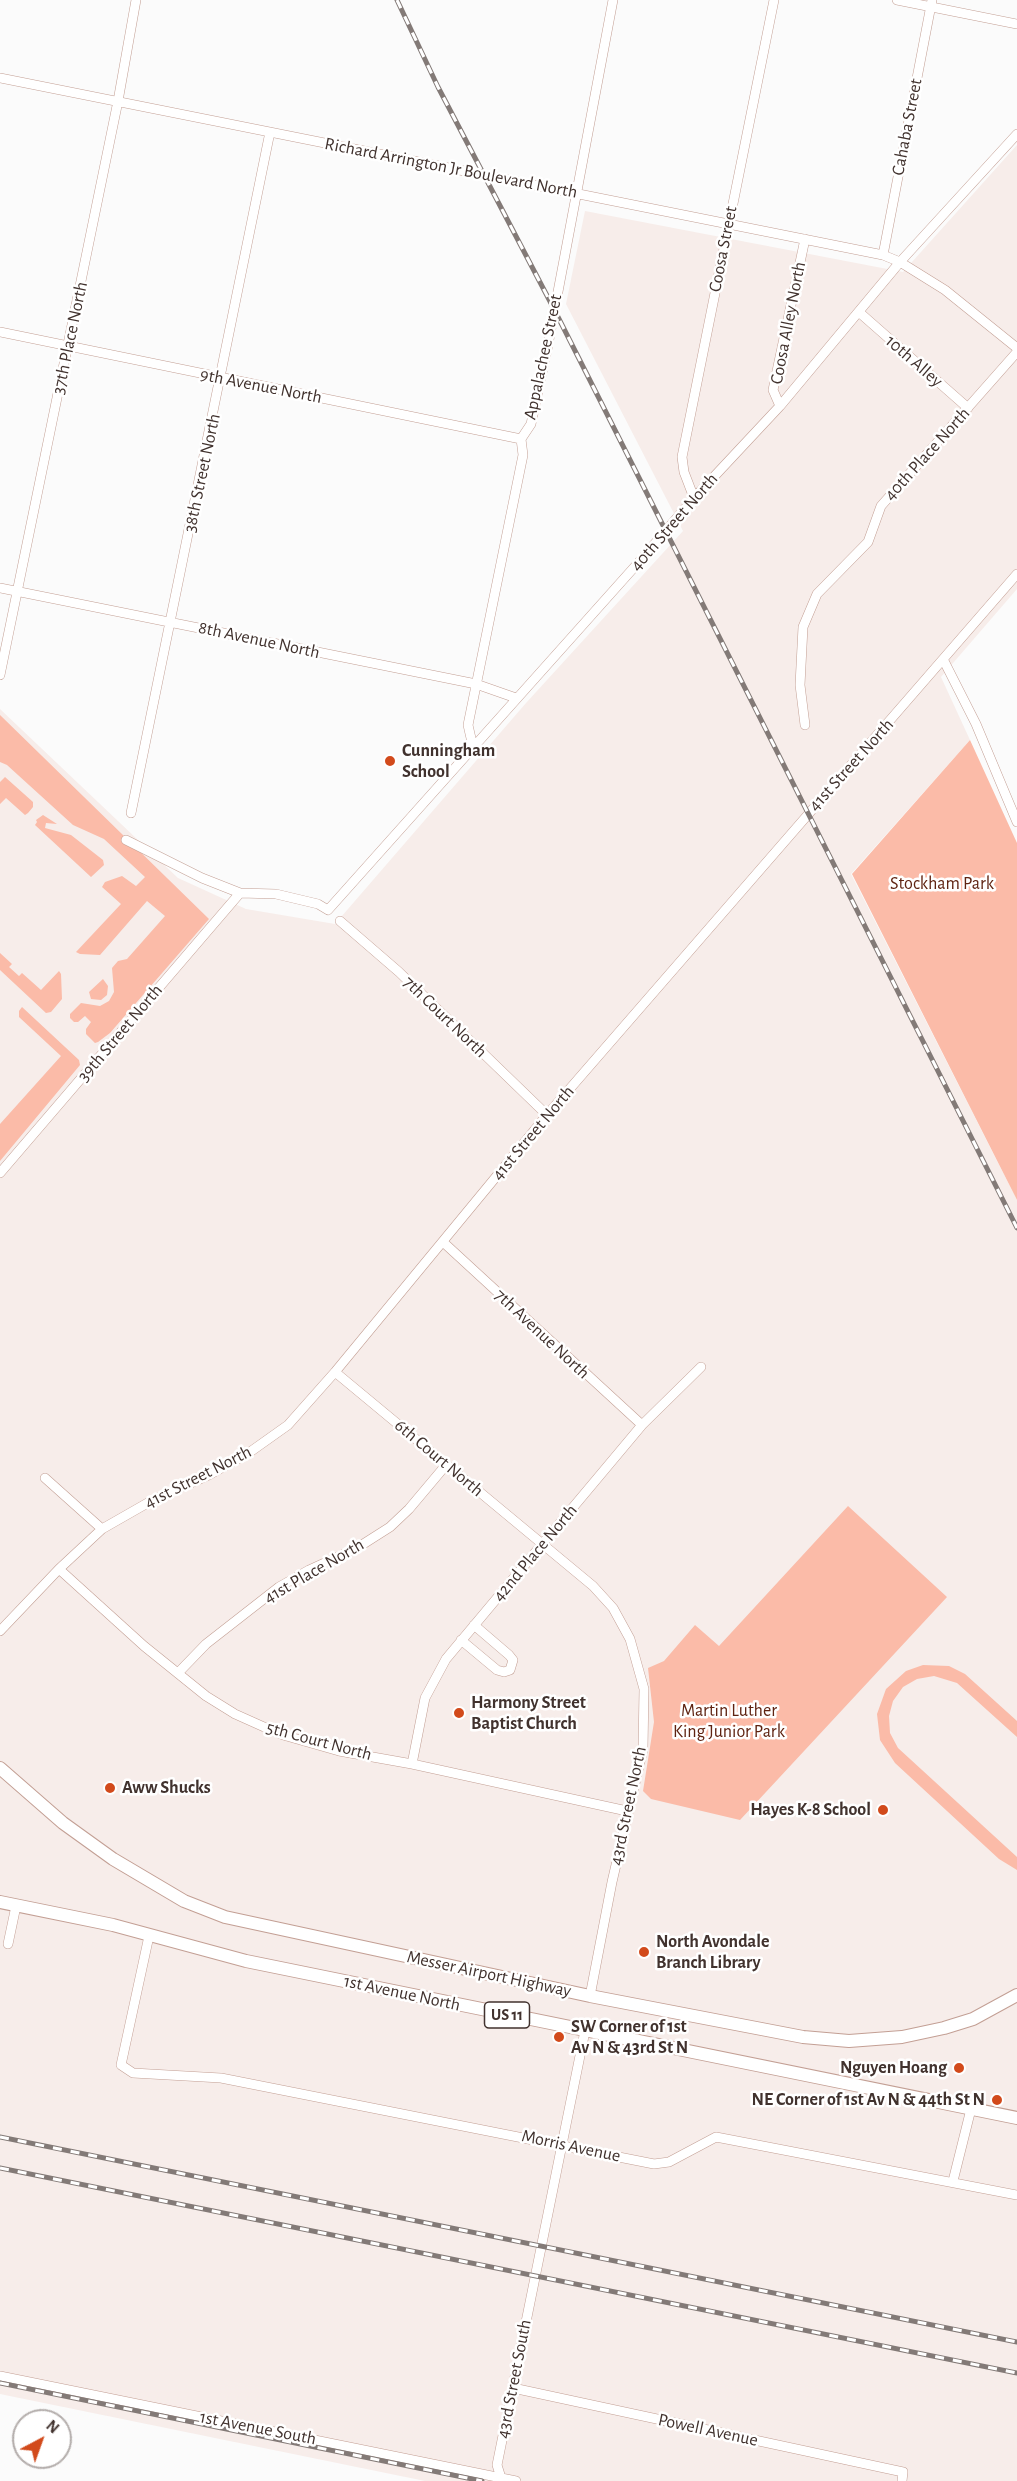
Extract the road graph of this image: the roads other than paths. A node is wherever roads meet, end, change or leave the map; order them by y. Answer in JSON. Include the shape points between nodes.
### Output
{"nodes":[{"id":1,"x":136,"y":0,"type":"edge"},
{"id":2,"x":613,"y":0,"type":"edge"},
{"id":3,"x":774,"y":0,"type":"edge"},
{"id":4,"x":897,"y":0,"type":"edge"},
{"id":5,"x":931,"y":3,"type":"edge"},
{"id":6,"x":1017,"y":24,"type":"edge"},
{"id":7,"x":0,"y":78,"type":"edge"},
{"id":8,"x":118,"y":102,"type":"junction"},
{"id":9,"x":270,"y":132,"type":"junction"},
{"id":10,"x":1017,"y":134,"type":"edge"},
{"id":11,"x":575,"y":193,"type":"junction"},
{"id":12,"x":728,"y":224,"type":"junction"},
{"id":13,"x":805,"y":239,"type":"junction"},
{"id":14,"x":882,"y":255,"type":"junction"},
{"id":15,"x":900,"y":262,"type":"junction"},
{"id":16,"x":860,"y":313,"type":"junction"},
{"id":17,"x":0,"y":332,"type":"edge"},
{"id":18,"x":68,"y":346,"type":"junction"},
{"id":19,"x":1017,"y":350,"type":"edge"},
{"id":20,"x":221,"y":378,"type":"junction"},
{"id":21,"x":780,"y":406,"type":"junction"},
{"id":22,"x":968,"y":408,"type":"junction"},
{"id":23,"x":521,"y":439,"type":"junction"},
{"id":24,"x":694,"y":498,"type":"junction"},
{"id":25,"x":1017,"y":574,"type":"edge"},
{"id":26,"x":0,"y":588,"type":"edge"},
{"id":27,"x":18,"y":591,"type":"junction"},
{"id":28,"x":171,"y":621,"type":"junction"},
{"id":29,"x":944,"y":661,"type":"junction"},
{"id":30,"x":0,"y":675,"type":"edge"},
{"id":31,"x":476,"y":684,"type":"junction"},
{"id":32,"x":516,"y":698,"type":"junction"},
{"id":33,"x":805,"y":725,"type":"dead end"},
{"id":34,"x":473,"y":747,"type":"junction"},
{"id":35,"x":1017,"y":792,"type":"edge"},
{"id":36,"x":1010,"y":800,"type":"junction"},
{"id":37,"x":131,"y":813,"type":"dead end"},
{"id":38,"x":1017,"y":822,"type":"edge"},
{"id":39,"x":126,"y":840,"type":"dead end"},
{"id":40,"x":240,"y":893,"type":"junction"},
{"id":41,"x":340,"y":921,"type":"dead end"},
{"id":42,"x":547,"y":1115,"type":"junction"},
{"id":43,"x":0,"y":1173,"type":"edge"},
{"id":44,"x":443,"y":1242,"type":"junction"},
{"id":45,"x":701,"y":1367,"type":"dead end"},
{"id":46,"x":335,"y":1372,"type":"junction"},
{"id":47,"x":642,"y":1425,"type":"junction"},
{"id":48,"x":446,"y":1465,"type":"junction"},
{"id":49,"x":45,"y":1478,"type":"dead end"},
{"id":50,"x":102,"y":1529,"type":"junction"},
{"id":51,"x":544,"y":1544,"type":"junction"},
{"id":52,"x":59,"y":1569,"type":"junction"},
{"id":53,"x":474,"y":1625,"type":"junction"},
{"id":54,"x":0,"y":1631,"type":"edge"},
{"id":55,"x":461,"y":1640,"type":"junction"},
{"id":56,"x":178,"y":1673,"type":"junction"},
{"id":57,"x":412,"y":1764,"type":"junction"},
{"id":58,"x":0,"y":1768,"type":"edge"},
{"id":59,"x":627,"y":1811,"type":"junction"},
{"id":60,"x":0,"y":1902,"type":"edge"},
{"id":61,"x":16,"y":1906,"type":"junction"},
{"id":62,"x":149,"y":1936,"type":"junction"},
{"id":63,"x":8,"y":1944,"type":"dead end"},
{"id":64,"x":1017,"y":1995,"type":"edge"},
{"id":65,"x":590,"y":1996,"type":"junction"},
{"id":66,"x":585,"y":2031,"type":"junction"},
{"id":67,"x":970,"y":2109,"type":"junction"},
{"id":68,"x":1017,"y":2118,"type":"edge"},
{"id":69,"x":561,"y":2144,"type":"junction"},
{"id":70,"x":953,"y":2181,"type":"junction"},
{"id":71,"x":1017,"y":2195,"type":"edge"},
{"id":72,"x":0,"y":2376,"type":"edge"},
{"id":73,"x":513,"y":2388,"type":"junction"},
{"id":74,"x":903,"y":2476,"type":"edge"},
{"id":75,"x":502,"y":2479,"type":"edge"},
{"id":76,"x":516,"y":2481,"type":"edge"}],
"edges":[{"from":1,"to":8,"type":"street","name":"37th Place North"},
{"from":2,"to":11,"type":"street","name":"Appalachee Street"},
{"from":3,"to":12,"type":"street","name":"Coosa Street"},
{"from":4,"to":5,"type":"street"},
{"from":5,"to":6,"type":"street"},
{"from":5,"to":14,"type":"street","name":"Cahaba Street"},
{"from":7,"to":8,"type":"street","name":"Richard Arrington Jr Boulevard North"},
{"from":8,"to":9,"type":"street","name":"Richard Arrington Jr Boulevard North"},
{"from":8,"to":18,"type":"street","name":"37th Place North"},
{"from":9,"to":11,"type":"street","name":"Richard Arrington Jr Boulevard North"},
{"from":9,"to":20,"type":"street","name":"38th Street North"},
{"from":10,"to":15,"type":"street","name":"40th Street North"},
{"from":11,"to":12,"type":"street","name":"Richard Arrington Jr Boulevard North"},
{"from":11,"to":23,"type":"street","name":"Appalachee Street","via":[[531,424]]},
{"from":12,"to":13,"type":"street","name":"Richard Arrington Jr Boulevard North"},
{"from":12,"to":24,"type":"street","name":"Coosa Street","via":[[682,457]]},
{"from":13,"to":14,"type":"street","name":"Richard Arrington Jr Boulevard North"},
{"from":13,"to":21,"type":"street","name":"Coosa Alley North","via":[[773,390]]},
{"from":14,"to":15,"type":"street","name":"Richard Arrington Jr Boulevard North"},
{"from":15,"to":16,"type":"street","name":"40th Street North"},
{"from":15,"to":19,"type":"street","name":"Richard Arrington Jr Boulevard North","via":[[945,290]]},
{"from":16,"to":21,"type":"street","name":"40th Street North"},
{"from":16,"to":22,"type":"street","name":"10th Alley"},
{"from":17,"to":18,"type":"street","name":"9th Avenue North"},
{"from":18,"to":20,"type":"street","name":"9th Avenue North"},
{"from":18,"to":27,"type":"street","name":"37th Place North"},
{"from":19,"to":22,"type":"street","name":"40th Place North"},
{"from":20,"to":23,"type":"street","name":"9th Avenue North"},
{"from":20,"to":28,"type":"street","name":"38th Street North"},
{"from":21,"to":24,"type":"street","name":"40th Street North"},
{"from":22,"to":33,"type":"street","name":"40th Place North","via":[[881,506],[868,542],[817,594],[803,627],[800,685]]},
{"from":23,"to":31,"type":"street","name":"Appalachee Street","via":[[523,455]]},
{"from":24,"to":32,"type":"street","name":"40th Street North"},
{"from":25,"to":29,"type":"street","name":"41st Street North"},
{"from":26,"to":27,"type":"street","name":"8th Avenue North"},
{"from":27,"to":28,"type":"street","name":"8th Avenue North"},
{"from":27,"to":30,"type":"street","name":"37th Place North"},
{"from":28,"to":31,"type":"street","name":"8th Avenue North"},
{"from":28,"to":37,"type":"street","name":"38th Street North"},
{"from":29,"to":36,"type":"street"},
{"from":29,"to":42,"type":"street","name":"41st Street North"},
{"from":31,"to":32,"type":"street","name":"8th Avenue North"},
{"from":31,"to":34,"type":"street","name":"Appalachee Street","via":[[468,725]]},
{"from":32,"to":34,"type":"street","name":"40th Street North"},
{"from":34,"to":40,"type":"street","name":"40th Street North","via":[[328,910],[276,894]]},
{"from":35,"to":36,"type":"street"},
{"from":36,"to":38,"type":"street"},
{"from":39,"to":40,"type":"street"},
{"from":40,"to":43,"type":"street","name":"39th Street North"},
{"from":41,"to":42,"type":"street","name":"7th Court North","via":[[399,972]]},
{"from":42,"to":44,"type":"street","name":"41st Street North"},
{"from":44,"to":46,"type":"street","name":"41st Street North"},
{"from":44,"to":47,"type":"street","name":"7th Avenue North"},
{"from":45,"to":47,"type":"street","name":"42nd Place North"},
{"from":46,"to":48,"type":"street","name":"6th Court North"},
{"from":46,"to":50,"type":"street","name":"41st Street North","via":[[288,1425],[250,1452]]},
{"from":47,"to":51,"type":"street","name":"42nd Place North"},
{"from":48,"to":51,"type":"street","name":"6th Court North"},
{"from":48,"to":56,"type":"street","name":"41st Place North","via":[[390,1527],[279,1587],[206,1644]]},
{"from":49,"to":50,"type":"street"},
{"from":50,"to":52,"type":"street","name":"41st Street North"},
{"from":51,"to":53,"type":"street","name":"42nd Place North"},
{"from":51,"to":59,"type":"street","name":"43rd Street North","via":[[613,1608],[630,1639],[645,1689],[643,1749]]},
{"from":52,"to":54,"type":"street","name":"41st Street North"},
{"from":52,"to":56,"type":"street","name":"5th Court North"},
{"from":53,"to":55,"type":"street","name":"42nd Place North"},
{"from":53,"to":55,"type":"street","via":[[513,1660],[510,1670],[497,1670]]},
{"from":55,"to":57,"type":"street","name":"42nd Place North","via":[[425,1698]]},
{"from":56,"to":57,"type":"street","name":"5th Court North","via":[[235,1714],[283,1735],[339,1751]]},
{"from":57,"to":59,"type":"street","name":"5th Court North"},
{"from":58,"to":65,"type":"main road","name":"Messer Airport Highway","via":[[63,1823],[113,1859],[184,1901],[225,1917]]},
{"from":59,"to":65,"type":"street","name":"43rd Street North"},
{"from":60,"to":61,"type":"main road","name":"1st Avenue North","number":"US 11"},
{"from":61,"to":62,"type":"main road","name":"1st Avenue North","number":"US 11"},
{"from":61,"to":63,"type":"street"},
{"from":62,"to":66,"type":"main road","name":"1st Avenue North","number":"US 11","via":[[246,1961]]},
{"from":62,"to":69,"type":"street","name":"Morris Avenue","via":[[121,2065],[133,2073],[221,2078]]},
{"from":64,"to":65,"type":"main road","name":"Messer Airport Highway","via":[[973,2019],[944,2028],[902,2037],[849,2041],[803,2037]]},
{"from":66,"to":67,"type":"main road","name":"1st Avenue North","number":"US 11"},
{"from":66,"to":69,"type":"street"},
{"from":67,"to":68,"type":"main road","name":"1st Avenue North","number":"US 11"},
{"from":67,"to":70,"type":"street"},
{"from":69,"to":70,"type":"street","name":"Morris Avenue","via":[[654,2164],[669,2162],[716,2137]]},
{"from":69,"to":73,"type":"street","name":"43rd Street South"},
{"from":70,"to":71,"type":"street","name":"Morris Avenue"},
{"from":72,"to":75,"type":"street","name":"1st Avenue South"},
{"from":73,"to":74,"type":"street","name":"Powell Avenue"},
{"from":73,"to":75,"type":"street","name":"43rd Street South","via":[[497,2465]]},
{"from":75,"to":76,"type":"street","name":"1st Avenue South"}]}
